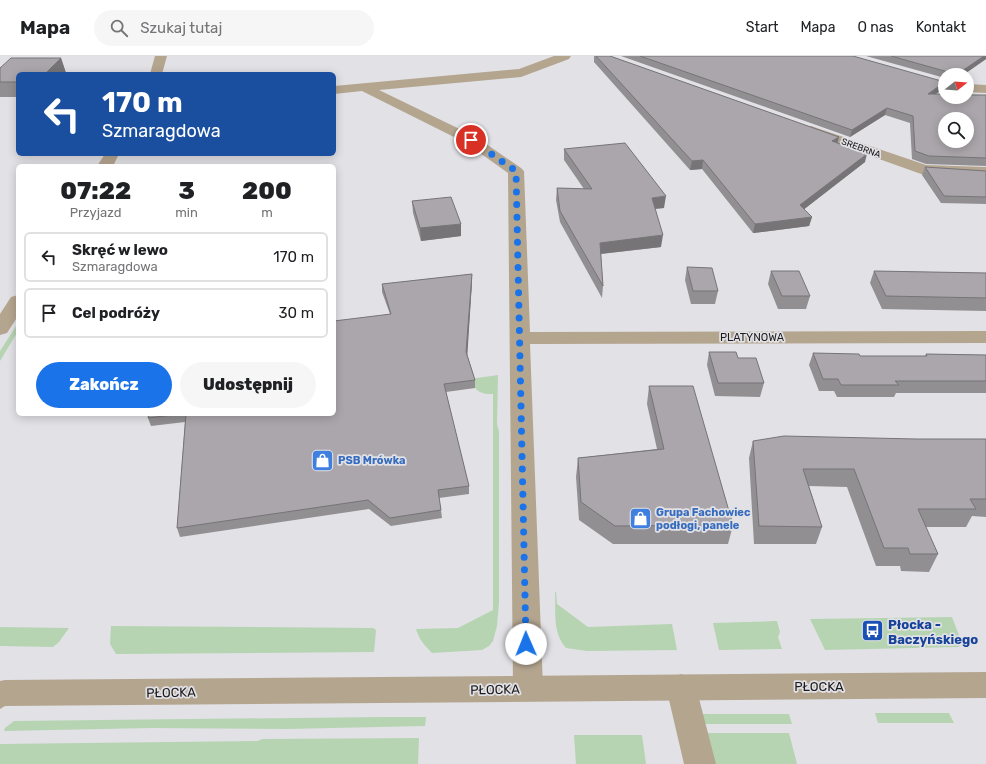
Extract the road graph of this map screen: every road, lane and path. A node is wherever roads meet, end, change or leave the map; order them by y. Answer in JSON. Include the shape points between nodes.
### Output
{"nodes":[{"id":1,"x":161,"y":56,"type":"edge"},
{"id":2,"x":565,"y":56,"type":"edge"},
{"id":3,"x":157,"y":72,"type":"edge"},
{"id":4,"x":365,"y":88,"type":"junction"},
{"id":5,"x":974,"y":88,"type":"edge"},
{"id":6,"x":986,"y":89,"type":"edge"},
{"id":7,"x":336,"y":90,"type":"edge"},
{"id":8,"x":798,"y":125,"type":"edge"},
{"id":9,"x":986,"y":172,"type":"edge"},
{"id":10,"x":16,"y":304,"type":"edge"},
{"id":11,"x":0,"y":329,"type":"edge"},
{"id":12,"x":986,"y":337,"type":"edge"},
{"id":13,"x":519,"y":338,"type":"junction"},
{"id":14,"x":986,"y":685,"type":"edge"},
{"id":15,"x":681,"y":687,"type":"junction"},
{"id":16,"x":528,"y":688,"type":"junction"},
{"id":17,"x":2,"y":693,"type":"edge"},
{"id":18,"x":700,"y":764,"type":"edge"}],
"edges":[{"from":1,"to":3,"type":"street"},
{"from":2,"to":4,"type":"street","via":[[521,73]]},
{"from":4,"to":7,"type":"street"},
{"from":4,"to":13,"type":"street","via":[[471,140],[516,171]]},
{"from":5,"to":6,"type":"street"},
{"from":8,"to":9,"type":"street","name":"SREBRNA","via":[[924,170]]},
{"from":10,"to":11,"type":"street"},
{"from":12,"to":13,"type":"street","name":"PLATYNOWA"},
{"from":13,"to":16,"type":"street"},
{"from":14,"to":15,"type":"street","name":"PŁOCKA"},
{"from":15,"to":16,"type":"street","name":"PŁOCKA"},
{"from":15,"to":18,"type":"street"},
{"from":16,"to":17,"type":"street","name":"PŁOCKA"}]}
